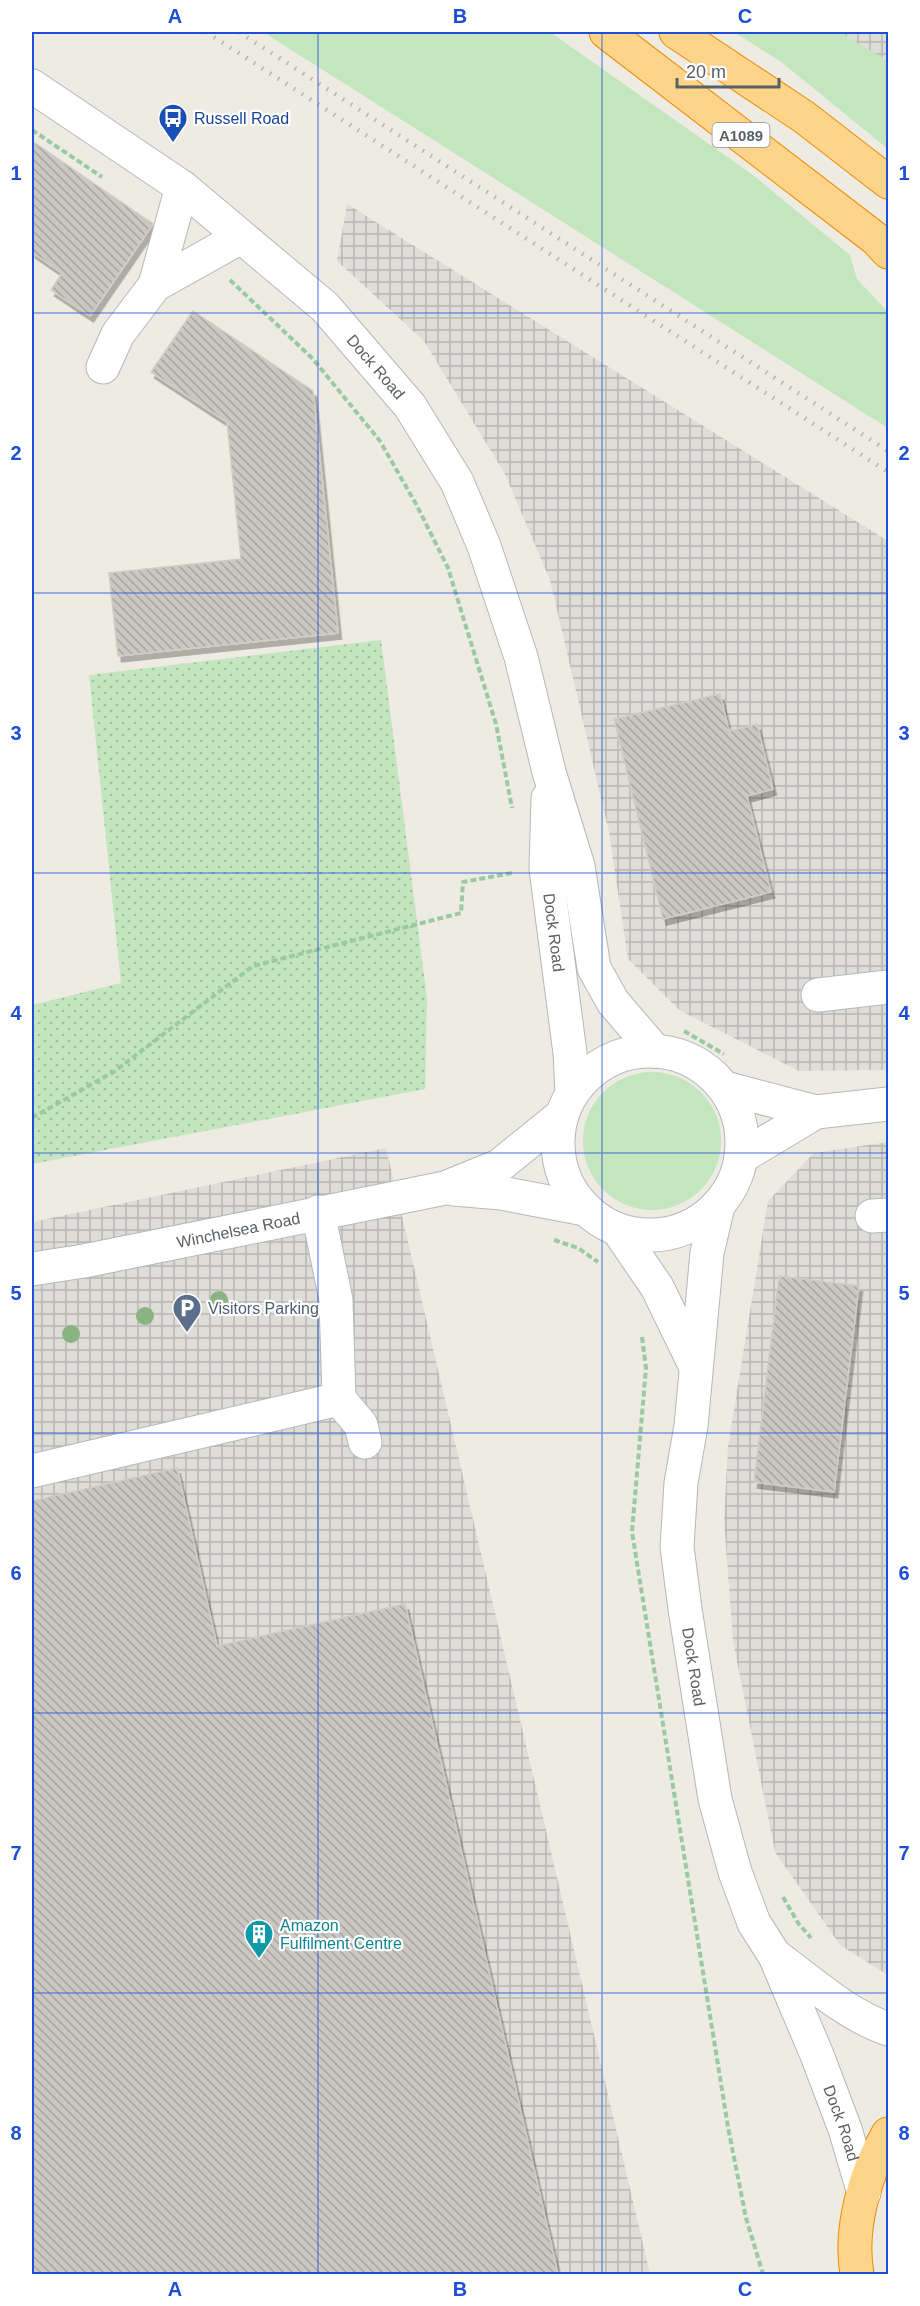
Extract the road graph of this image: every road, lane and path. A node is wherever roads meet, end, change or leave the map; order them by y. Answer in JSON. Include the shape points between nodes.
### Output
{"nodes":[{"id":1,"x":606,"y":32,"type":"edge"},
{"id":2,"x":676,"y":32,"type":"edge"},
{"id":3,"x":32,"y":86,"type":"edge"},
{"id":4,"x":32,"y":130,"type":"edge"},
{"id":5,"x":888,"y":182,"type":"edge"},
{"id":6,"x":110,"y":183,"type":"dead end"},
{"id":7,"x":182,"y":187,"type":"junction"},
{"id":8,"x":241,"y":237,"type":"junction"},
{"id":9,"x":882,"y":245,"type":"edge"},
{"id":10,"x":200,"y":258,"type":"junction"},
{"id":11,"x":155,"y":285,"type":"junction"},
{"id":12,"x":103,"y":367,"type":"dead end"},
{"id":13,"x":549,"y":772,"type":"junction"},
{"id":14,"x":513,"y":814,"type":"dead end"},
{"id":15,"x":523,"y":871,"type":"dead end"},
{"id":16,"x":888,"y":987,"type":"edge"},
{"id":17,"x":818,"y":994,"type":"dead end"},
{"id":18,"x":665,"y":1039,"type":"junction"},
{"id":19,"x":726,"y":1056,"type":"dead end"},
{"id":20,"x":725,"y":1089,"type":"junction"},
{"id":21,"x":567,"y":1104,"type":"junction"},
{"id":22,"x":888,"y":1104,"type":"edge"},
{"id":23,"x":816,"y":1112,"type":"junction"},
{"id":24,"x":32,"y":1118,"type":"edge"},
{"id":25,"x":741,"y":1157,"type":"junction"},
{"id":26,"x":445,"y":1188,"type":"junction"},
{"id":27,"x":718,"y":1206,"type":"junction"},
{"id":28,"x":585,"y":1209,"type":"junction"},
{"id":29,"x":318,"y":1212,"type":"junction"},
{"id":30,"x":618,"y":1230,"type":"junction"},
{"id":31,"x":32,"y":1269,"type":"edge"},
{"id":32,"x":694,"y":1365,"type":"junction"},
{"id":33,"x":339,"y":1399,"type":"junction"},
{"id":34,"x":365,"y":1442,"type":"dead end"},
{"id":35,"x":32,"y":1472,"type":"edge"},
{"id":36,"x":780,"y":1892,"type":"dead end"},
{"id":37,"x":813,"y":1939,"type":"dead end"},
{"id":38,"x":775,"y":1956,"type":"junction"},
{"id":39,"x":888,"y":2029,"type":"edge"},
{"id":40,"x":888,"y":2134,"type":"edge"},
{"id":41,"x":864,"y":2193,"type":"junction"},
{"id":42,"x":854,"y":2272,"type":"edge"}],
"edges":[{"from":1,"to":9,"type":"highway","number":"A1089"},
{"from":2,"to":5,"type":"highway","number":"A1089","via":[[804,117]]},
{"from":3,"to":7,"type":"street","name":"Dock Road"},
{"from":4,"to":6,"type":"path"},
{"from":7,"to":8,"type":"street","name":"Dock Road"},
{"from":7,"to":11,"type":"street"},
{"from":8,"to":10,"type":"street"},
{"from":8,"to":13,"type":"street","name":"Dock Road","via":[[325,307],[410,406],[457,482],[484,546],[521,657]]},
{"from":10,"to":11,"type":"street"},
{"from":10,"to":14,"type":"path","via":[[224,275],[313,359],[380,441],[416,504],[448,568],[496,724]]},
{"from":11,"to":12,"type":"street","via":[[118,334]]},
{"from":13,"to":18,"type":"street","name":"Dock Road","via":[[579,866],[594,968],[613,1002]]},
{"from":13,"to":21,"type":"street","name":"Dock Road","via":[[546,869],[570,1053]]},
{"from":15,"to":24,"type":"path","via":[[463,882],[461,913],[253,966],[148,1042],[115,1071]]},
{"from":16,"to":17,"type":"street"},
{"from":18,"to":19,"type":"path"},
{"from":18,"to":20,"type":"street","name":"Dock Road","via":[[675,1054],[694,1062]]},
{"from":18,"to":21,"type":"street","name":"Dock Road","via":[[594,1070]]},
{"from":20,"to":23,"type":"street"},
{"from":20,"to":25,"type":"street","name":"Dock Road","via":[[742,1133]]},
{"from":21,"to":26,"type":"street","name":"Winchelsea Road","via":[[500,1166]]},
{"from":21,"to":28,"type":"street","name":"Dock Road","via":[[558,1135],[558,1155],[572,1193]]},
{"from":22,"to":23,"type":"street"},
{"from":23,"to":25,"type":"street"},
{"from":25,"to":27,"type":"street","name":"Dock Road","via":[[733,1184]]},
{"from":26,"to":28,"type":"street","name":"Winchelsea Road","via":[[501,1193]]},
{"from":26,"to":29,"type":"street","name":"Winchelsea Road"},
{"from":27,"to":30,"type":"street","name":"Dock Road","via":[[697,1223],[672,1233],[645,1235]]},
{"from":27,"to":32,"type":"street","name":"Dock Road","via":[[707,1253]]},
{"from":28,"to":30,"type":"street","name":"Dock Road"},
{"from":29,"to":31,"type":"street","name":"Winchelsea Road"},
{"from":29,"to":33,"type":"street","via":[[336,1300]]},
{"from":30,"to":32,"type":"street","name":"Dock Road","via":[[657,1287]]},
{"from":32,"to":38,"type":"street","name":"Dock Road","via":[[677,1547],[715,1799],[754,1923]]},
{"from":33,"to":34,"type":"street","via":[[361,1425]]},
{"from":33,"to":35,"type":"street"},
{"from":36,"to":37,"type":"path","via":[[798,1923]]},
{"from":38,"to":39,"type":"street","name":"Dock Road","via":[[863,2017]]},
{"from":38,"to":41,"type":"street","name":"Dock Road","via":[[841,2118]]},
{"from":40,"to":41,"type":"highway"},
{"from":41,"to":42,"type":"highway"}]}
